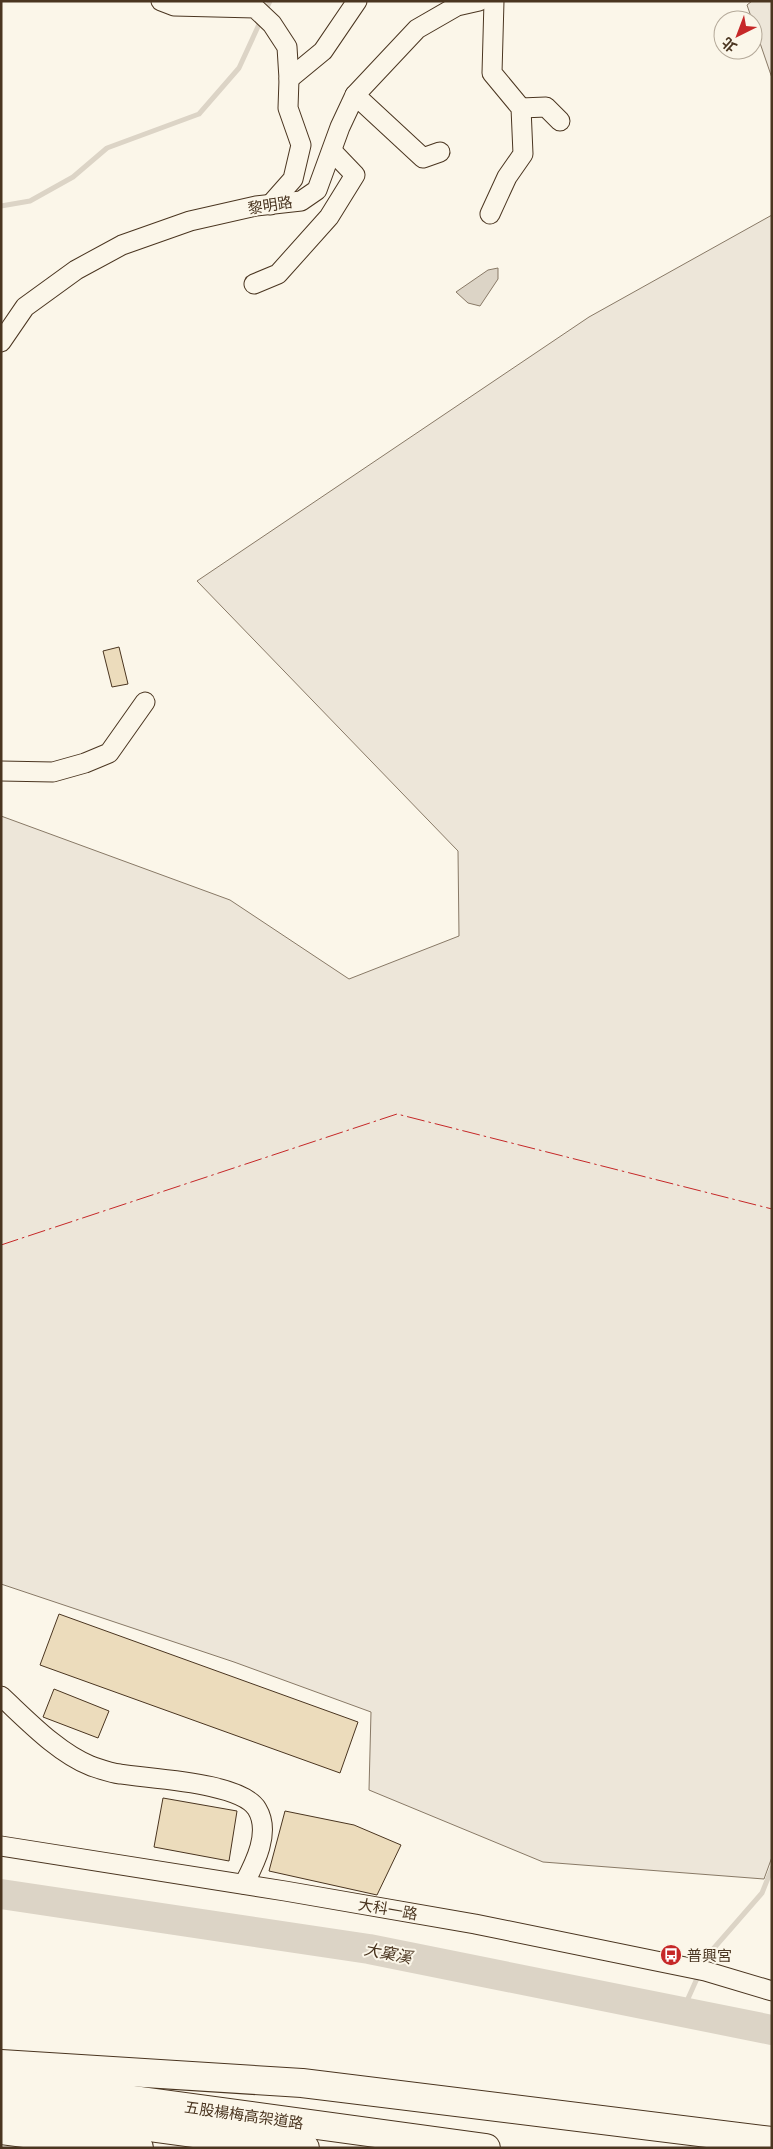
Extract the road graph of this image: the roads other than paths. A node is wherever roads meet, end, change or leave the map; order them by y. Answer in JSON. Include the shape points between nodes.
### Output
{"nodes":[{"id":1,"x":161,"y":1,"type":"edge"},
{"id":2,"x":357,"y":1,"type":"edge"},
{"id":3,"x":479,"y":1,"type":"edge"},
{"id":4,"x":494,"y":1,"type":"edge"},
{"id":5,"x":289,"y":79,"type":"junction"},
{"id":6,"x":355,"y":95,"type":"junction"},
{"id":7,"x":521,"y":108,"type":"junction"},
{"id":8,"x":560,"y":121,"type":"dead end"},
{"id":9,"x":332,"y":150,"type":"junction"},
{"id":10,"x":440,"y":152,"type":"dead end"},
{"id":11,"x":270,"y":205,"type":"junction"},
{"id":12,"x":490,"y":214,"type":"dead end"},
{"id":13,"x":254,"y":284,"type":"dead end"},
{"id":14,"x":1,"y":342,"type":"edge"},
{"id":15,"x":146,"y":702,"type":"dead end"},
{"id":16,"x":1,"y":771,"type":"edge"},
{"id":17,"x":1,"y":1696,"type":"edge"},
{"id":18,"x":1,"y":1846,"type":"edge"},
{"id":19,"x":244,"y":1884,"type":"junction"},
{"id":20,"x":772,"y":1991,"type":"edge"},
{"id":21,"x":1,"y":2064,"type":"edge"},
{"id":22,"x":1,"y":2082,"type":"edge"},
{"id":23,"x":1,"y":2107,"type":"edge"},
{"id":24,"x":1,"y":2130,"type":"edge"},
{"id":25,"x":772,"y":2142,"type":"edge"},
{"id":26,"x":139,"y":2148,"type":"edge"},
{"id":27,"x":305,"y":2148,"type":"edge"},
{"id":28,"x":486,"y":2148,"type":"edge"}],
"edges":[{"from":1,"to":5,"type":"street","via":[[174,6],[255,8],[272,24],[287,47]]},
{"from":2,"to":5,"type":"street","via":[[323,51]]},
{"from":3,"to":6,"type":"street","name":"黎明路","via":[[457,6],[417,29]]},
{"from":4,"to":7,"type":"street","via":[[492,73]]},
{"from":5,"to":11,"type":"street","via":[[288,108],[301,145],[293,179]]},
{"from":6,"to":9,"type":"street","name":"黎明路"},
{"from":6,"to":10,"type":"street","via":[[423,158]]},
{"from":7,"to":8,"type":"street","via":[[546,107]]},
{"from":7,"to":12,"type":"street","via":[[523,154],[507,177]]},
{"from":9,"to":11,"type":"street","name":"黎明路","via":[[317,190],[301,200]]},
{"from":9,"to":13,"type":"street","via":[[354,175],[342,198],[330,217],[278,274]]},
{"from":11,"to":14,"type":"street","name":"黎明路","via":[[190,221],[122,245],[76,270],[25,307]]},
{"from":15,"to":16,"type":"street","via":[[109,753],[53,772]]},
{"from":17,"to":19,"type":"street","via":[[57,1746],[90,1766],[119,1774],[185,1781],[243,1795],[257,1809],[262,1831],[258,1859]]},
{"from":18,"to":19,"type":"street","name":"大科一路"},
{"from":19,"to":20,"type":"street","name":"大科一路","via":[[485,1926],[705,1971]]},
{"from":21,"to":25,"type":"highway","via":[[302,2083]]},
{"from":22,"to":28,"type":"highway","name":"五股楊梅高架道路"},
{"from":23,"to":27,"type":"highway"},
{"from":24,"to":26,"type":"highway"}]}
